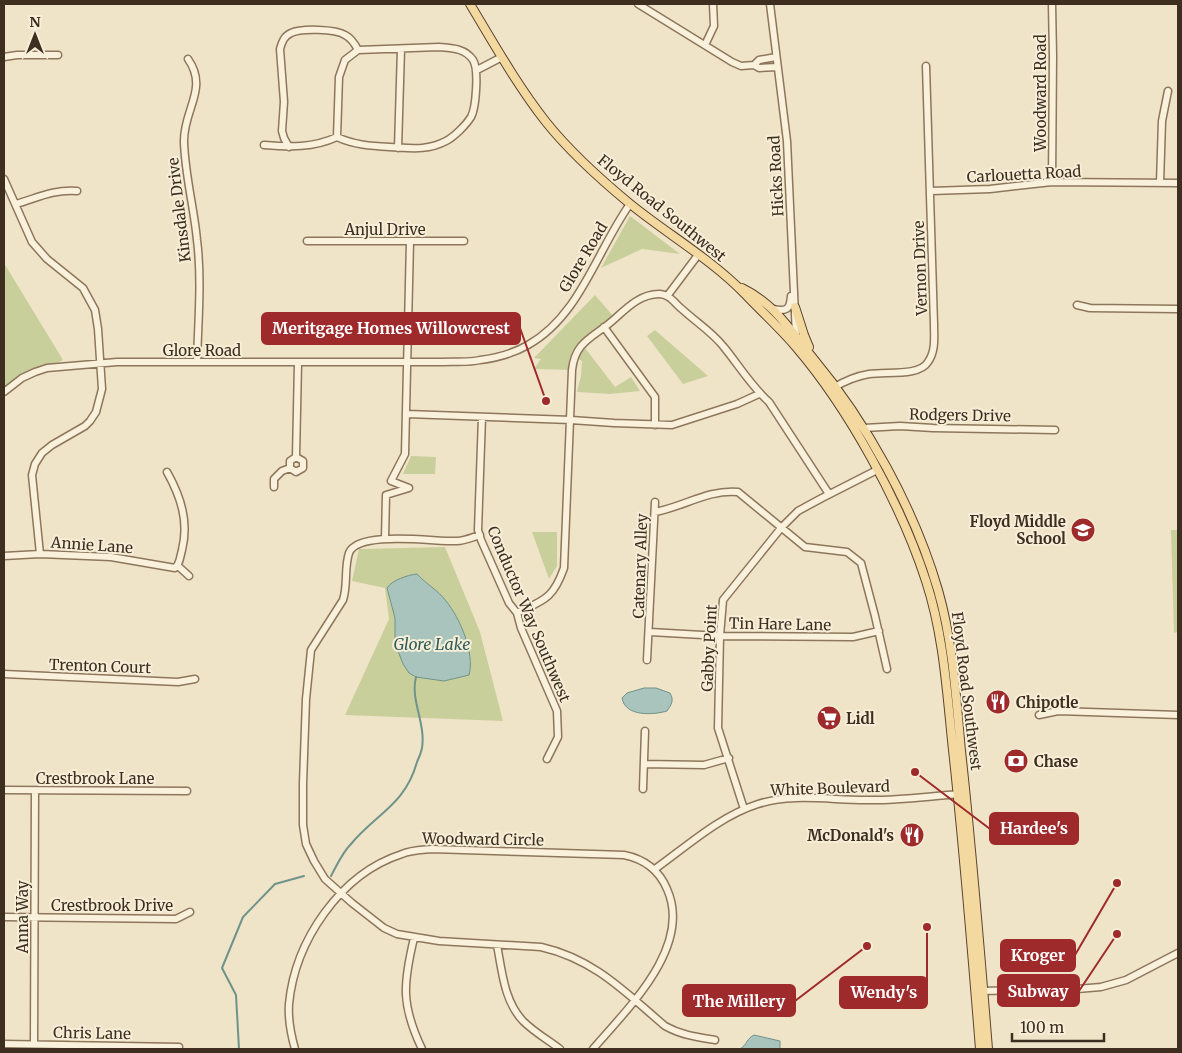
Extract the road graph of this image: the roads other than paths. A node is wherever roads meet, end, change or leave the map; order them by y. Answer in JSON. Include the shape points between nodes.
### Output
{"nodes":[{"id":1,"x":470,"y":4,"type":"edge"},
{"id":2,"x":638,"y":4,"type":"edge"},
{"id":3,"x":713,"y":4,"type":"edge"},
{"id":4,"x":770,"y":4,"type":"edge"},
{"id":5,"x":1052,"y":4,"type":"edge"},
{"id":6,"x":705,"y":45,"type":"junction"},
{"id":7,"x":400,"y":49,"type":"junction"},
{"id":8,"x":358,"y":50,"type":"junction"},
{"id":9,"x":58,"y":55,"type":"dead end"},
{"id":10,"x":4,"y":57,"type":"edge"},
{"id":11,"x":502,"y":57,"type":"junction"},
{"id":12,"x":776,"y":57,"type":"junction"},
{"id":13,"x":188,"y":59,"type":"dead end"},
{"id":14,"x":754,"y":65,"type":"junction"},
{"id":15,"x":926,"y":66,"type":"dead end"},
{"id":16,"x":778,"y":68,"type":"junction"},
{"id":17,"x":477,"y":70,"type":"junction"},
{"id":18,"x":1168,"y":90,"type":"dead end"},
{"id":19,"x":337,"y":136,"type":"junction"},
{"id":20,"x":264,"y":145,"type":"dead end"},
{"id":21,"x":289,"y":147,"type":"junction"},
{"id":22,"x":398,"y":148,"type":"junction"},
{"id":23,"x":4,"y":179,"type":"edge"},
{"id":24,"x":1052,"y":182,"type":"junction"},
{"id":25,"x":1160,"y":183,"type":"junction"},
{"id":26,"x":1178,"y":183,"type":"edge"},
{"id":27,"x":77,"y":191,"type":"dead end"},
{"id":28,"x":931,"y":191,"type":"junction"},
{"id":29,"x":16,"y":204,"type":"junction"},
{"id":30,"x":630,"y":204,"type":"junction"},
{"id":31,"x":307,"y":241,"type":"dead end"},
{"id":32,"x":410,"y":241,"type":"junction"},
{"id":33,"x":464,"y":241,"type":"dead end"},
{"id":34,"x":698,"y":255,"type":"junction"},
{"id":35,"x":793,"y":282,"type":"junction"},
{"id":36,"x":736,"y":285,"type":"junction"},
{"id":37,"x":668,"y":295,"type":"junction"},
{"id":38,"x":1077,"y":305,"type":"dead end"},
{"id":39,"x":795,"y":307,"type":"junction"},
{"id":40,"x":773,"y":308,"type":"junction"},
{"id":41,"x":1178,"y":309,"type":"edge"},
{"id":42,"x":604,"y":327,"type":"junction"},
{"id":43,"x":796,"y":334,"type":"junction"},
{"id":44,"x":796,"y":347,"type":"junction"},
{"id":45,"x":197,"y":362,"type":"junction"},
{"id":46,"x":407,"y":362,"type":"junction"},
{"id":47,"x":298,"y":363,"type":"junction"},
{"id":48,"x":100,"y":364,"type":"junction"},
{"id":49,"x":819,"y":364,"type":"junction"},
{"id":50,"x":832,"y":388,"type":"junction"},
{"id":51,"x":4,"y":392,"type":"edge"},
{"id":52,"x":759,"y":394,"type":"junction"},
{"id":53,"x":407,"y":414,"type":"junction"},
{"id":54,"x":482,"y":417,"type":"junction"},
{"id":55,"x":571,"y":420,"type":"junction"},
{"id":56,"x":656,"y":425,"type":"junction"},
{"id":57,"x":864,"y":428,"type":"junction"},
{"id":58,"x":1055,"y":430,"type":"dead end"},
{"id":59,"x":296,"y":457,"type":"junction"},
{"id":60,"x":290,"y":468,"type":"junction"},
{"id":61,"x":877,"y":470,"type":"junction"},
{"id":62,"x":168,"y":472,"type":"dead end"},
{"id":63,"x":274,"y":487,"type":"dead end"},
{"id":64,"x":829,"y":494,"type":"junction"},
{"id":65,"x":655,"y":502,"type":"dead end"},
{"id":66,"x":655,"y":512,"type":"junction"},
{"id":67,"x":781,"y":528,"type":"junction"},
{"id":68,"x":480,"y":535,"type":"junction"},
{"id":69,"x":385,"y":539,"type":"junction"},
{"id":70,"x":40,"y":554,"type":"junction"},
{"id":71,"x":4,"y":556,"type":"edge"},
{"id":72,"x":178,"y":566,"type":"junction"},
{"id":73,"x":189,"y":576,"type":"dead end"},
{"id":74,"x":517,"y":613,"type":"junction"},
{"id":75,"x":878,"y":631,"type":"junction"},
{"id":76,"x":650,"y":632,"type":"junction"},
{"id":77,"x":720,"y":636,"type":"junction"},
{"id":78,"x":648,"y":660,"type":"dead end"},
{"id":79,"x":887,"y":670,"type":"dead end"},
{"id":80,"x":4,"y":674,"type":"edge"},
{"id":81,"x":195,"y":680,"type":"dead end"},
{"id":82,"x":1040,"y":715,"type":"dead end"},
{"id":83,"x":1178,"y":715,"type":"edge"},
{"id":84,"x":644,"y":731,"type":"dead end"},
{"id":85,"x":728,"y":758,"type":"junction"},
{"id":86,"x":547,"y":759,"type":"dead end"},
{"id":87,"x":644,"y":764,"type":"junction"},
{"id":88,"x":643,"y":788,"type":"dead end"},
{"id":89,"x":4,"y":790,"type":"edge"},
{"id":90,"x":36,"y":791,"type":"junction"},
{"id":91,"x":187,"y":791,"type":"dead end"},
{"id":92,"x":962,"y":794,"type":"junction"},
{"id":93,"x":744,"y":809,"type":"junction"},
{"id":94,"x":655,"y":869,"type":"junction"},
{"id":95,"x":342,"y":893,"type":"junction"},
{"id":96,"x":190,"y":912,"type":"dead end"},
{"id":97,"x":4,"y":917,"type":"edge"},
{"id":98,"x":34,"y":917,"type":"junction"},
{"id":99,"x":414,"y":938,"type":"junction"},
{"id":100,"x":497,"y":945,"type":"junction"},
{"id":101,"x":1178,"y":953,"type":"edge"},
{"id":102,"x":979,"y":991,"type":"junction"},
{"id":103,"x":634,"y":1000,"type":"junction"},
{"id":104,"x":715,"y":1040,"type":"dead end"},
{"id":105,"x":4,"y":1044,"type":"edge"},
{"id":106,"x":34,"y":1044,"type":"junction"},
{"id":107,"x":179,"y":1047,"type":"dead end"},
{"id":108,"x":158,"y":1048,"type":"edge"},
{"id":109,"x":295,"y":1049,"type":"edge"},
{"id":110,"x":422,"y":1049,"type":"edge"},
{"id":111,"x":560,"y":1049,"type":"edge"},
{"id":112,"x":593,"y":1049,"type":"edge"},
{"id":113,"x":980,"y":1049,"type":"edge"},
{"id":114,"x":988,"y":1049,"type":"edge"}],
"edges":[{"from":1,"to":11,"type":"main road","name":"Floyd Road Southwest"},
{"from":2,"to":6,"type":"street"},
{"from":3,"to":6,"type":"street","via":[[714,26]]},
{"from":4,"to":12,"type":"street","name":"Hicks Road"},
{"from":5,"to":24,"type":"street","name":"Woodward Road"},
{"from":6,"to":14,"type":"street","via":[[741,66]]},
{"from":7,"to":8,"type":"street"},
{"from":7,"to":17,"type":"street","via":[[457,49],[474,61]]},
{"from":7,"to":22,"type":"street"},
{"from":8,"to":19,"type":"street","via":[[345,60],[339,77]]},
{"from":8,"to":21,"type":"street","via":[[348,36],[338,31],[301,30],[288,34],[282,42],[282,131]]},
{"from":9,"to":10,"type":"street"},
{"from":11,"to":17,"type":"street"},
{"from":11,"to":30,"type":"main road","name":"Floyd Road Southwest","via":[[524,93],[558,137]]},
{"from":12,"to":14,"type":"street","via":[[759,60]]},
{"from":12,"to":16,"type":"street","name":"Hicks Road"},
{"from":13,"to":45,"type":"street","name":"Kinsdale Drive","via":[[197,82],[184,142],[198,251]]},
{"from":14,"to":16,"type":"street"},
{"from":15,"to":28,"type":"street","name":"Vernon Drive"},
{"from":16,"to":35,"type":"street","name":"Hicks Road","via":[[787,141]]},
{"from":17,"to":22,"type":"street","via":[[471,117],[448,140],[422,149]]},
{"from":18,"to":25,"type":"street","via":[[1162,121]]},
{"from":19,"to":21,"type":"street","via":[[313,145]]},
{"from":19,"to":22,"type":"street","via":[[361,146]]},
{"from":20,"to":21,"type":"street"},
{"from":23,"to":29,"type":"street"},
{"from":24,"to":25,"type":"street","name":"Carlouetta Road"},
{"from":24,"to":28,"type":"street","name":"Carlouetta Road"},
{"from":25,"to":26,"type":"street","name":"Carlouetta Road"},
{"from":27,"to":29,"type":"street","via":[[62,190]]},
{"from":28,"to":50,"type":"street","name":"Vernon Drive","via":[[934,350],[928,363],[920,370],[868,374]]},
{"from":29,"to":48,"type":"street","via":[[27,234],[37,249],[83,288],[91,300],[97,319]]},
{"from":30,"to":34,"type":"main road","name":"Floyd Road Southwest"},
{"from":30,"to":46,"type":"street","name":"Glore Road","via":[[579,293],[551,327],[528,345],[479,361]]},
{"from":31,"to":32,"type":"street","name":"Anjul Drive"},
{"from":32,"to":33,"type":"street","name":"Anjul Drive"},
{"from":32,"to":46,"type":"street"},
{"from":34,"to":36,"type":"main road","name":"Floyd Road Southwest"},
{"from":34,"to":37,"type":"street"},
{"from":35,"to":39,"type":"street","name":"Hicks Road"},
{"from":35,"to":40,"type":"street","via":[[788,310]]},
{"from":36,"to":40,"type":"main road","name":"Floyd Road Southwest"},
{"from":36,"to":44,"type":"main road","name":"Floyd Road Southwest"},
{"from":37,"to":42,"type":"street","via":[[646,296]]},
{"from":37,"to":52,"type":"street","via":[[722,344]]},
{"from":38,"to":41,"type":"street"},
{"from":39,"to":43,"type":"street","name":"Hicks Road"},
{"from":39,"to":49,"type":"main road","via":[[804,335]]},
{"from":40,"to":43,"type":"main road","name":"Floyd Road Southwest"},
{"from":42,"to":55,"type":"street","via":[[584,342],[574,356]]},
{"from":42,"to":56,"type":"street","via":[[655,396]]},
{"from":43,"to":44,"type":"street","name":"Hicks Road"},
{"from":43,"to":49,"type":"main road","name":"Floyd Road Southwest"},
{"from":44,"to":50,"type":"main road","name":"Floyd Road Southwest"},
{"from":45,"to":47,"type":"street","name":"Glore Road"},
{"from":45,"to":48,"type":"street","name":"Glore Road"},
{"from":46,"to":47,"type":"street","name":"Glore Road"},
{"from":46,"to":53,"type":"street"},
{"from":47,"to":59,"type":"street"},
{"from":48,"to":51,"type":"street","name":"Glore Road","via":[[35,372]]},
{"from":48,"to":70,"type":"street","via":[[102,389],[94,416],[85,426],[42,453],[35,464],[32,482]]},
{"from":49,"to":50,"type":"main road","name":"Floyd Road Southwest"},
{"from":50,"to":57,"type":"main road","name":"Floyd Road Southwest"},
{"from":50,"to":61,"type":"main road","name":"Floyd Road Southwest"},
{"from":52,"to":56,"type":"street","via":[[672,425]]},
{"from":52,"to":64,"type":"street","via":[[769,402]]},
{"from":53,"to":54,"type":"street"},
{"from":53,"to":69,"type":"street","via":[[406,454],[391,481],[409,488],[386,495]]},
{"from":54,"to":55,"type":"street"},
{"from":54,"to":68,"type":"street","name":"Conductor Way Southwest"},
{"from":55,"to":56,"type":"street"},
{"from":55,"to":74,"type":"street","via":[[564,568],[558,586],[546,598]]},
{"from":57,"to":58,"type":"street","name":"Rodgers Drive"},
{"from":57,"to":92,"type":"main road","name":"Floyd Road Southwest","via":[[908,514],[938,591],[951,655]]},
{"from":59,"to":60,"type":"street","via":[[290,461]]},
{"from":59,"to":60,"type":"street","via":[[303,460],[303,468],[296,472]]},
{"from":60,"to":63,"type":"street","via":[[277,474]]},
{"from":61,"to":64,"type":"street","name":"Gabby Point"},
{"from":61,"to":92,"type":"main road","name":"Floyd Road Southwest","via":[[917,556],[934,608]]},
{"from":62,"to":72,"type":"street","via":[[185,517]]},
{"from":64,"to":67,"type":"street","name":"Gabby Point","via":[[798,511]]},
{"from":65,"to":66,"type":"street","name":"Catenary Alley"},
{"from":66,"to":67,"type":"street","via":[[726,491],[738,492]]},
{"from":66,"to":76,"type":"street","name":"Catenary Alley"},
{"from":67,"to":75,"type":"street","via":[[805,547],[847,552],[861,563]]},
{"from":67,"to":77,"type":"street","name":"Gabby Point","via":[[723,600]]},
{"from":68,"to":69,"type":"street","via":[[460,542]]},
{"from":68,"to":74,"type":"street","name":"Conductor Way Southwest","via":[[509,603]]},
{"from":69,"to":95,"type":"street","via":[[366,541],[352,549],[343,600],[311,650],[303,744],[304,834],[314,862],[325,879]]},
{"from":70,"to":71,"type":"street","name":"Annie Lane"},
{"from":70,"to":72,"type":"street","name":"Annie Lane","via":[[111,557],[173,568]]},
{"from":72,"to":73,"type":"street"},
{"from":74,"to":86,"type":"street","name":"Conductor Way Southwest","via":[[557,712],[558,737]]},
{"from":75,"to":77,"type":"street","name":"Tin Hare Lane","via":[[853,638]]},
{"from":75,"to":79,"type":"street"},
{"from":76,"to":77,"type":"street","name":"Tin Hare Lane"},
{"from":76,"to":78,"type":"street","name":"Catenary Alley"},
{"from":77,"to":85,"type":"street","name":"Gabby Point","via":[[718,728]]},
{"from":80,"to":81,"type":"street","name":"Trenton Court","via":[[178,682]]},
{"from":82,"to":83,"type":"street","via":[[1058,711]]},
{"from":84,"to":87,"type":"street"},
{"from":85,"to":87,"type":"street","via":[[704,766]]},
{"from":85,"to":93,"type":"street","name":"Gabby Point"},
{"from":87,"to":88,"type":"street"},
{"from":89,"to":90,"type":"street","name":"Crestbrook Lane"},
{"from":90,"to":91,"type":"street","name":"Crestbrook Lane"},
{"from":90,"to":98,"type":"street","name":"Anna Way"},
{"from":92,"to":93,"type":"street","name":"White Boulevard","via":[[867,800],[801,798],[774,800]]},
{"from":92,"to":102,"type":"main road","name":"Floyd Road Southwest"},
{"from":93,"to":94,"type":"street","name":"White Boulevard"},
{"from":94,"to":95,"type":"street","name":"Woodward Circle","via":[[624,855],[415,850],[386,860]]},
{"from":94,"to":103,"type":"street","via":[[669,894],[673,924],[662,958]]},
{"from":95,"to":99,"type":"street","via":[[384,928]]},
{"from":95,"to":109,"type":"street","name":"Woodward Circle","via":[[325,910],[302,951],[292,984],[290,1029]]},
{"from":96,"to":98,"type":"street","name":"Crestbrook Drive","via":[[176,919]]},
{"from":97,"to":98,"type":"street","name":"Crestbrook Drive"},
{"from":98,"to":106,"type":"street","name":"Anna Way"},
{"from":99,"to":100,"type":"street"},
{"from":99,"to":110,"type":"street","via":[[405,985],[411,1024]]},
{"from":100,"to":103,"type":"street","via":[[541,947],[582,960]]},
{"from":100,"to":111,"type":"street","via":[[504,984],[512,1006],[524,1021]]},
{"from":101,"to":102,"type":"street","via":[[1126,980],[1101,987]]},
{"from":102,"to":113,"type":"main road","name":"Floyd Road Southwest"},
{"from":102,"to":114,"type":"main road","name":"Floyd Road Southwest"},
{"from":103,"to":104,"type":"street","via":[[676,1032]]},
{"from":103,"to":112,"type":"street"},
{"from":105,"to":106,"type":"street","name":"Chris Lane"},
{"from":106,"to":108,"type":"street","name":"Chris Lane"},
{"from":107,"to":108,"type":"street","name":"Chris Lane"}]}
